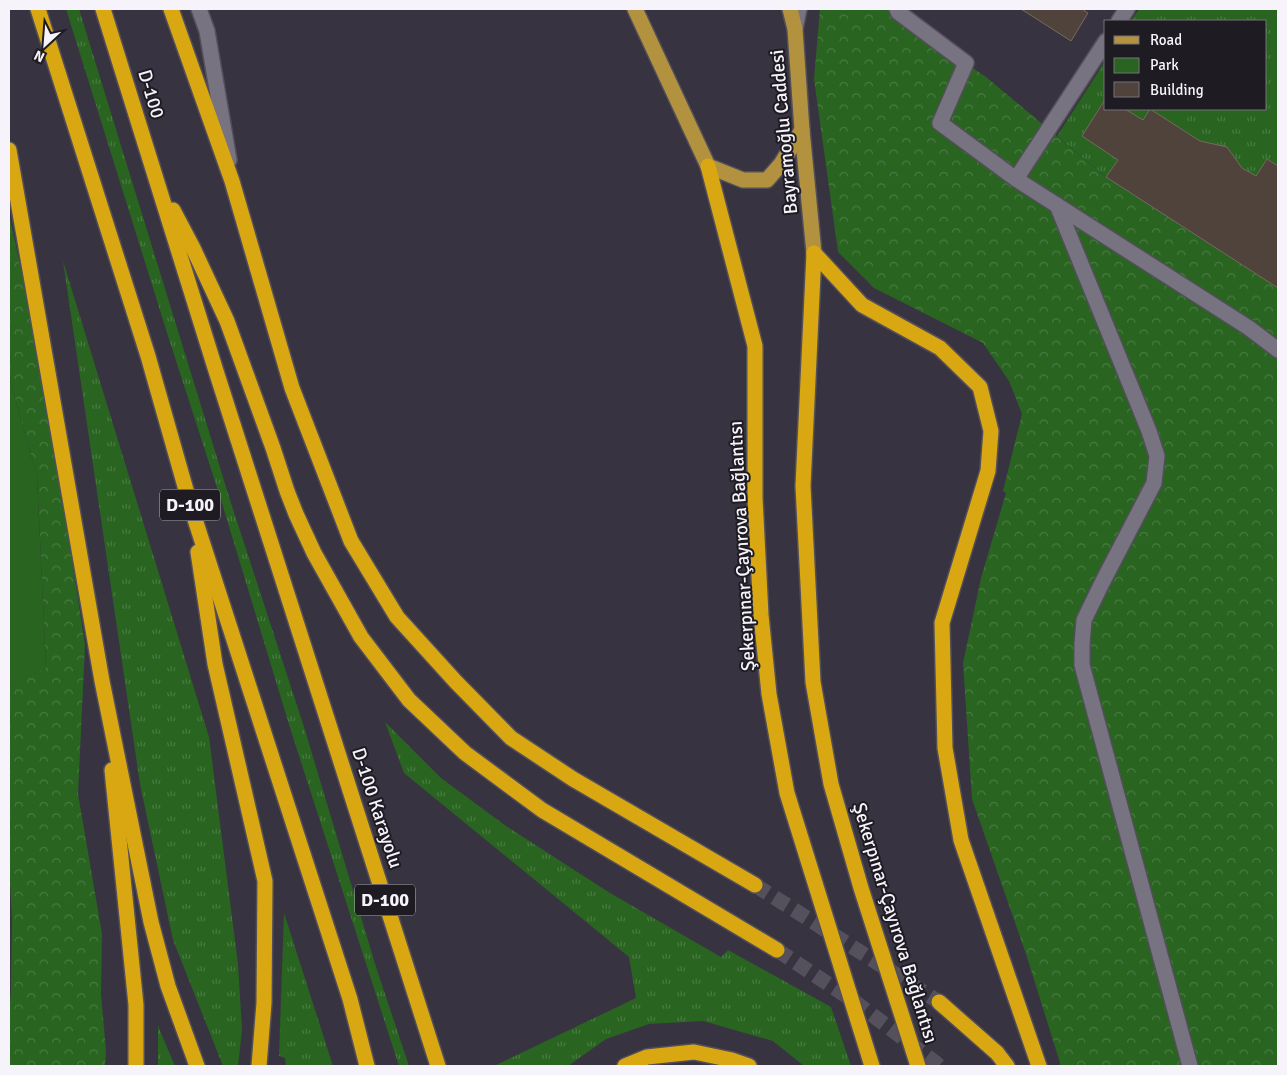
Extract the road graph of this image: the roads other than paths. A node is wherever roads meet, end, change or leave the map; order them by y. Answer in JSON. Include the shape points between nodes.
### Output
{"nodes":[{"id":1,"x":38,"y":9,"type":"edge"},
{"id":2,"x":103,"y":9,"type":"edge"},
{"id":3,"x":171,"y":9,"type":"edge"},
{"id":4,"x":199,"y":9,"type":"edge"},
{"id":5,"x":634,"y":9,"type":"edge"},
{"id":6,"x":790,"y":9,"type":"edge"},
{"id":7,"x":799,"y":9,"type":"edge"},
{"id":8,"x":897,"y":9,"type":"edge"},
{"id":9,"x":1127,"y":9,"type":"edge"},
{"id":10,"x":1120,"y":20,"type":"edge"},
{"id":11,"x":795,"y":29,"type":"junction"},
{"id":12,"x":1104,"y":44,"type":"edge"},
{"id":13,"x":802,"y":130,"type":"junction"},
{"id":14,"x":9,"y":150,"type":"edge"},
{"id":15,"x":708,"y":166,"type":"junction"},
{"id":16,"x":9,"y":179,"type":"edge"},
{"id":17,"x":1016,"y":179,"type":"junction"},
{"id":18,"x":156,"y":180,"type":"junction"},
{"id":19,"x":232,"y":181,"type":"junction"},
{"id":20,"x":1057,"y":205,"type":"junction"},
{"id":21,"x":21,"y":216,"type":"junction"},
{"id":22,"x":814,"y":253,"type":"junction"},
{"id":23,"x":1278,"y":350,"type":"edge"},
{"id":24,"x":190,"y":504,"type":"junction"},
{"id":25,"x":102,"y":681,"type":"junction"},
{"id":26,"x":332,"y":734,"type":"joint"},
{"id":27,"x":755,"y":885,"type":"tunnel mouth"},
{"id":28,"x":777,"y":950,"type":"tunnel mouth"},
{"id":29,"x":350,"y":999,"type":"junction"},
{"id":30,"x":940,"y":1002,"type":"tunnel mouth"},
{"id":31,"x":136,"y":1066,"type":"edge"},
{"id":32,"x":197,"y":1066,"type":"edge"},
{"id":33,"x":259,"y":1066,"type":"edge"},
{"id":34,"x":367,"y":1066,"type":"edge"},
{"id":35,"x":371,"y":1066,"type":"edge"},
{"id":36,"x":438,"y":1066,"type":"edge"},
{"id":37,"x":625,"y":1066,"type":"edge"},
{"id":38,"x":749,"y":1066,"type":"edge"},
{"id":39,"x":872,"y":1066,"type":"edge"},
{"id":40,"x":918,"y":1066,"type":"edge"},
{"id":41,"x":1007,"y":1066,"type":"edge"},
{"id":42,"x":1039,"y":1066,"type":"edge"},
{"id":43,"x":1190,"y":1066,"type":"edge"}],
"edges":[{"from":1,"to":24,"type":"highway","number":"D-100","via":[[148,356]]},
{"from":2,"to":18,"type":"highway","name":"D-100","number":"D-100"},
{"from":3,"to":19,"type":"highway"},
{"from":4,"to":19,"type":"street","via":[[207,31]]},
{"from":5,"to":15,"type":"main road"},
{"from":6,"to":11,"type":"main road","name":"Bayramoğlu Caddesi"},
{"from":7,"to":11,"type":"street"},
{"from":8,"to":17,"type":"street","via":[[966,63],[940,123]]},
{"from":9,"to":10,"type":"street"},
{"from":11,"to":13,"type":"main road","name":"Bayramoğlu Caddesi"},
{"from":12,"to":17,"type":"street"},
{"from":13,"to":15,"type":"main road","via":[[767,180],[743,180]]},
{"from":13,"to":22,"type":"main road","name":"Bayramoğlu Caddesi"},
{"from":14,"to":21,"type":"highway"},
{"from":15,"to":39,"type":"highway","name":"Şekerpınar-Çayırova Bağlantısı","via":[[755,346],[755,498],[761,614],[769,694],[787,793]]},
{"from":16,"to":21,"type":"highway"},
{"from":17,"to":20,"type":"street"},
{"from":18,"to":26,"type":"highway","name":"D-100","number":"D-100"},
{"from":18,"to":28,"type":"highway","via":[[227,321],[287,491],[314,554],[361,637],[410,700],[465,754],[542,810]]},
{"from":19,"to":27,"type":"highway","via":[[292,388],[351,542],[397,617],[511,738],[573,779]]},
{"from":20,"to":23,"type":"street"},
{"from":20,"to":43,"type":"street","via":[[1157,456],[1154,483],[1084,620],[1082,665]]},
{"from":21,"to":25,"type":"highway"},
{"from":22,"to":40,"type":"highway","name":"Şekerpınar-Çayırova Bağlantısı","via":[[803,486],[813,682],[831,784]]},
{"from":22,"to":42,"type":"highway","via":[[862,305],[940,348],[980,387],[991,431],[988,471],[942,623],[945,748],[961,840]]},
{"from":24,"to":29,"type":"highway","number":"D-100"},
{"from":24,"to":33,"type":"highway","via":[[216,664],[265,881],[264,1003]]},
{"from":25,"to":31,"type":"highway","via":[[136,1005]]},
{"from":25,"to":32,"type":"highway","via":[[151,922],[168,986]]},
{"from":26,"to":36,"type":"highway","name":"D-100 Karayolu","number":"D-100"},
{"from":29,"to":34,"type":"highway"},
{"from":29,"to":35,"type":"highway","number":"D-100"},
{"from":30,"to":41,"type":"highway"},
{"from":37,"to":38,"type":"highway","via":[[647,1057],[694,1052]]}]}
